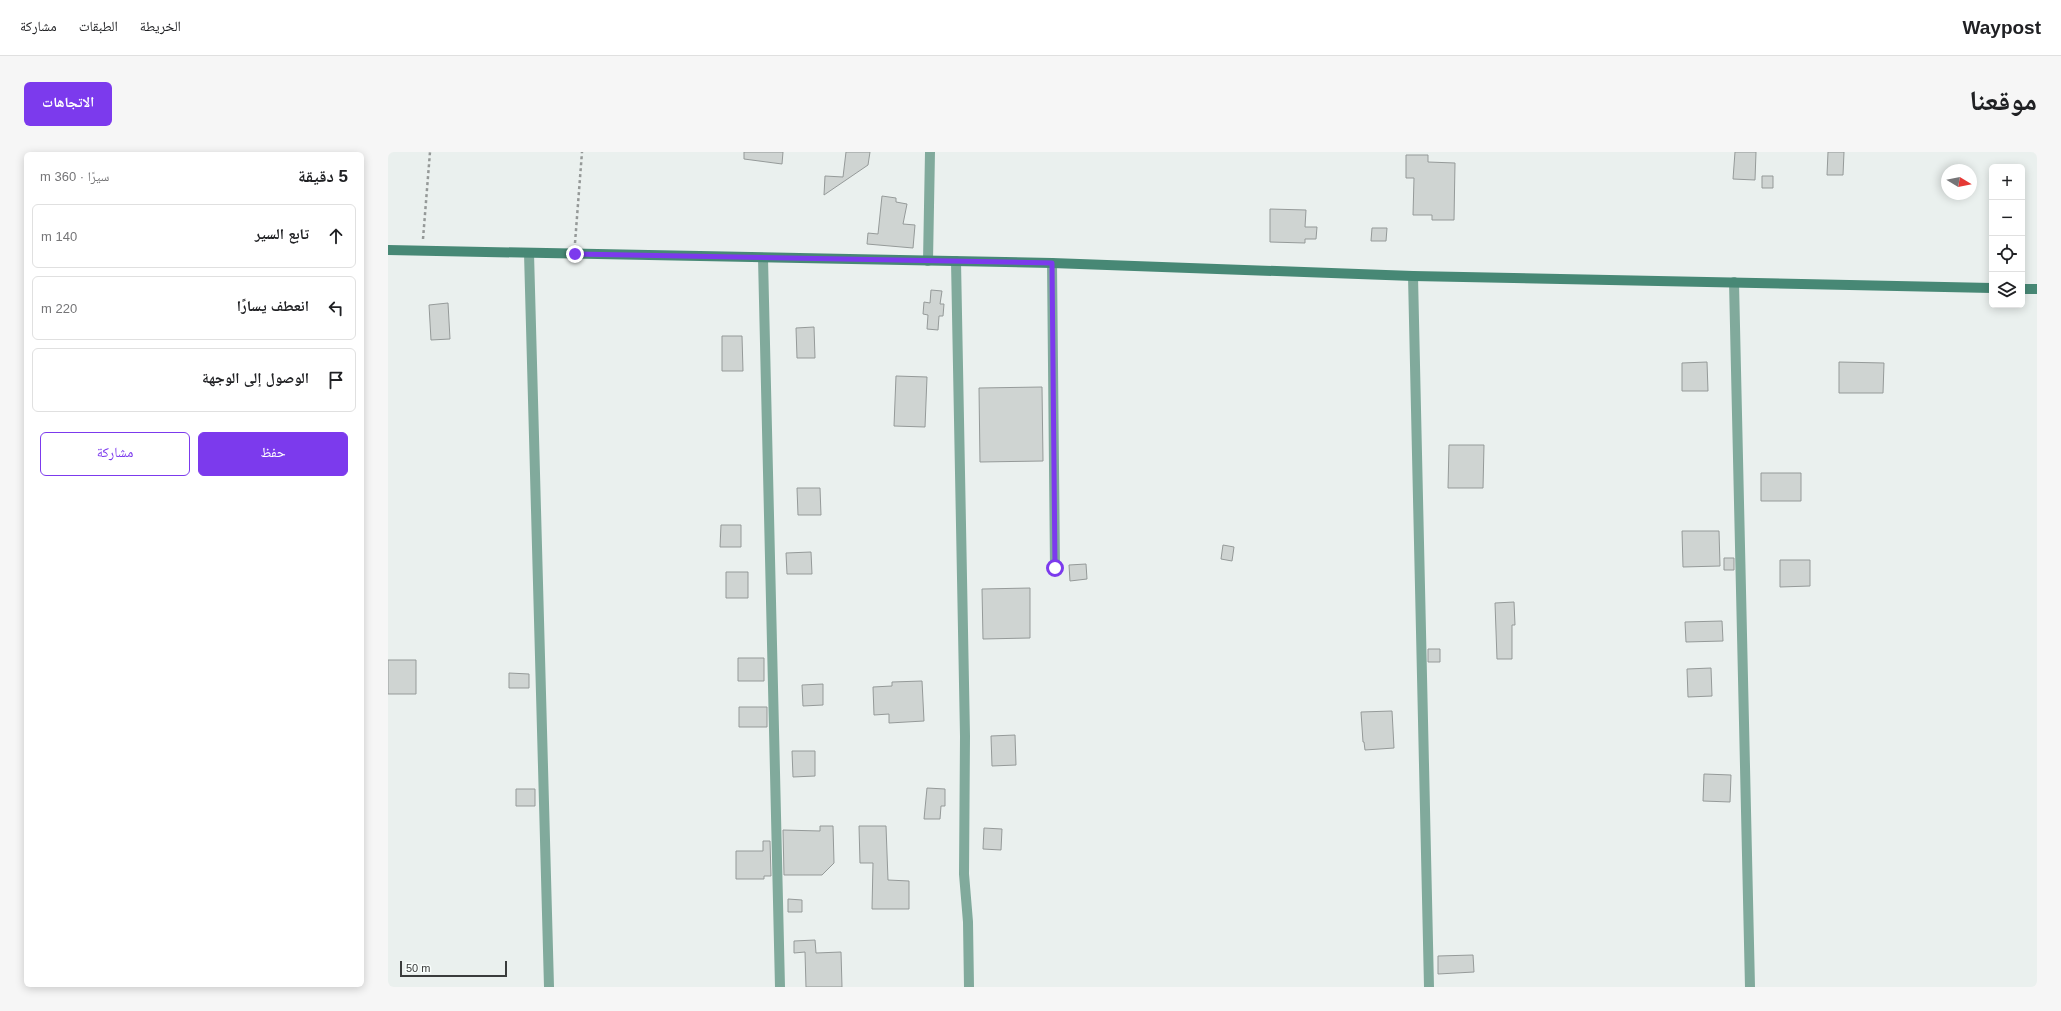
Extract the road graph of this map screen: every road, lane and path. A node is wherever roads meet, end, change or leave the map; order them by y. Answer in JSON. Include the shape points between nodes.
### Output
{"nodes":[{"id":1,"x":430,"y":152,"type":"edge"},
{"id":2,"x":582,"y":152,"type":"edge"},
{"id":3,"x":930,"y":152,"type":"edge"},
{"id":4,"x":388,"y":250,"type":"edge"},
{"id":5,"x":423,"y":251,"type":"junction"},
{"id":6,"x":529,"y":253,"type":"junction"},
{"id":7,"x":575,"y":254,"type":"junction"},
{"id":8,"x":763,"y":258,"type":"junction"},
{"id":9,"x":928,"y":261,"type":"junction"},
{"id":10,"x":956,"y":261,"type":"junction"},
{"id":11,"x":1052,"y":263,"type":"junction"},
{"id":12,"x":1413,"y":276,"type":"junction"},
{"id":13,"x":1734,"y":282,"type":"junction"},
{"id":14,"x":1989,"y":288,"type":"edge"},
{"id":15,"x":2025,"y":289,"type":"edge"},
{"id":16,"x":2037,"y":289,"type":"edge"},
{"id":17,"x":1055,"y":568,"type":"dead end"},
{"id":18,"x":549,"y":987,"type":"edge"},
{"id":19,"x":780,"y":987,"type":"edge"},
{"id":20,"x":969,"y":987,"type":"edge"},
{"id":21,"x":1428,"y":987,"type":"edge"},
{"id":22,"x":1750,"y":987,"type":"edge"}],
"edges":[{"from":1,"to":5,"type":"path"},
{"from":2,"to":7,"type":"path"},
{"from":3,"to":9,"type":"street"},
{"from":4,"to":5,"type":"street"},
{"from":5,"to":6,"type":"street"},
{"from":6,"to":7,"type":"street"},
{"from":6,"to":18,"type":"street"},
{"from":7,"to":8,"type":"street"},
{"from":8,"to":9,"type":"street"},
{"from":8,"to":19,"type":"street"},
{"from":9,"to":10,"type":"street"},
{"from":10,"to":11,"type":"street"},
{"from":10,"to":20,"type":"street","via":[[965,736],[964,874]]},
{"from":11,"to":12,"type":"street"},
{"from":11,"to":17,"type":"street"},
{"from":12,"to":13,"type":"street"},
{"from":12,"to":21,"type":"street"},
{"from":13,"to":14,"type":"street"},
{"from":13,"to":22,"type":"street"},
{"from":15,"to":16,"type":"street"}]}
